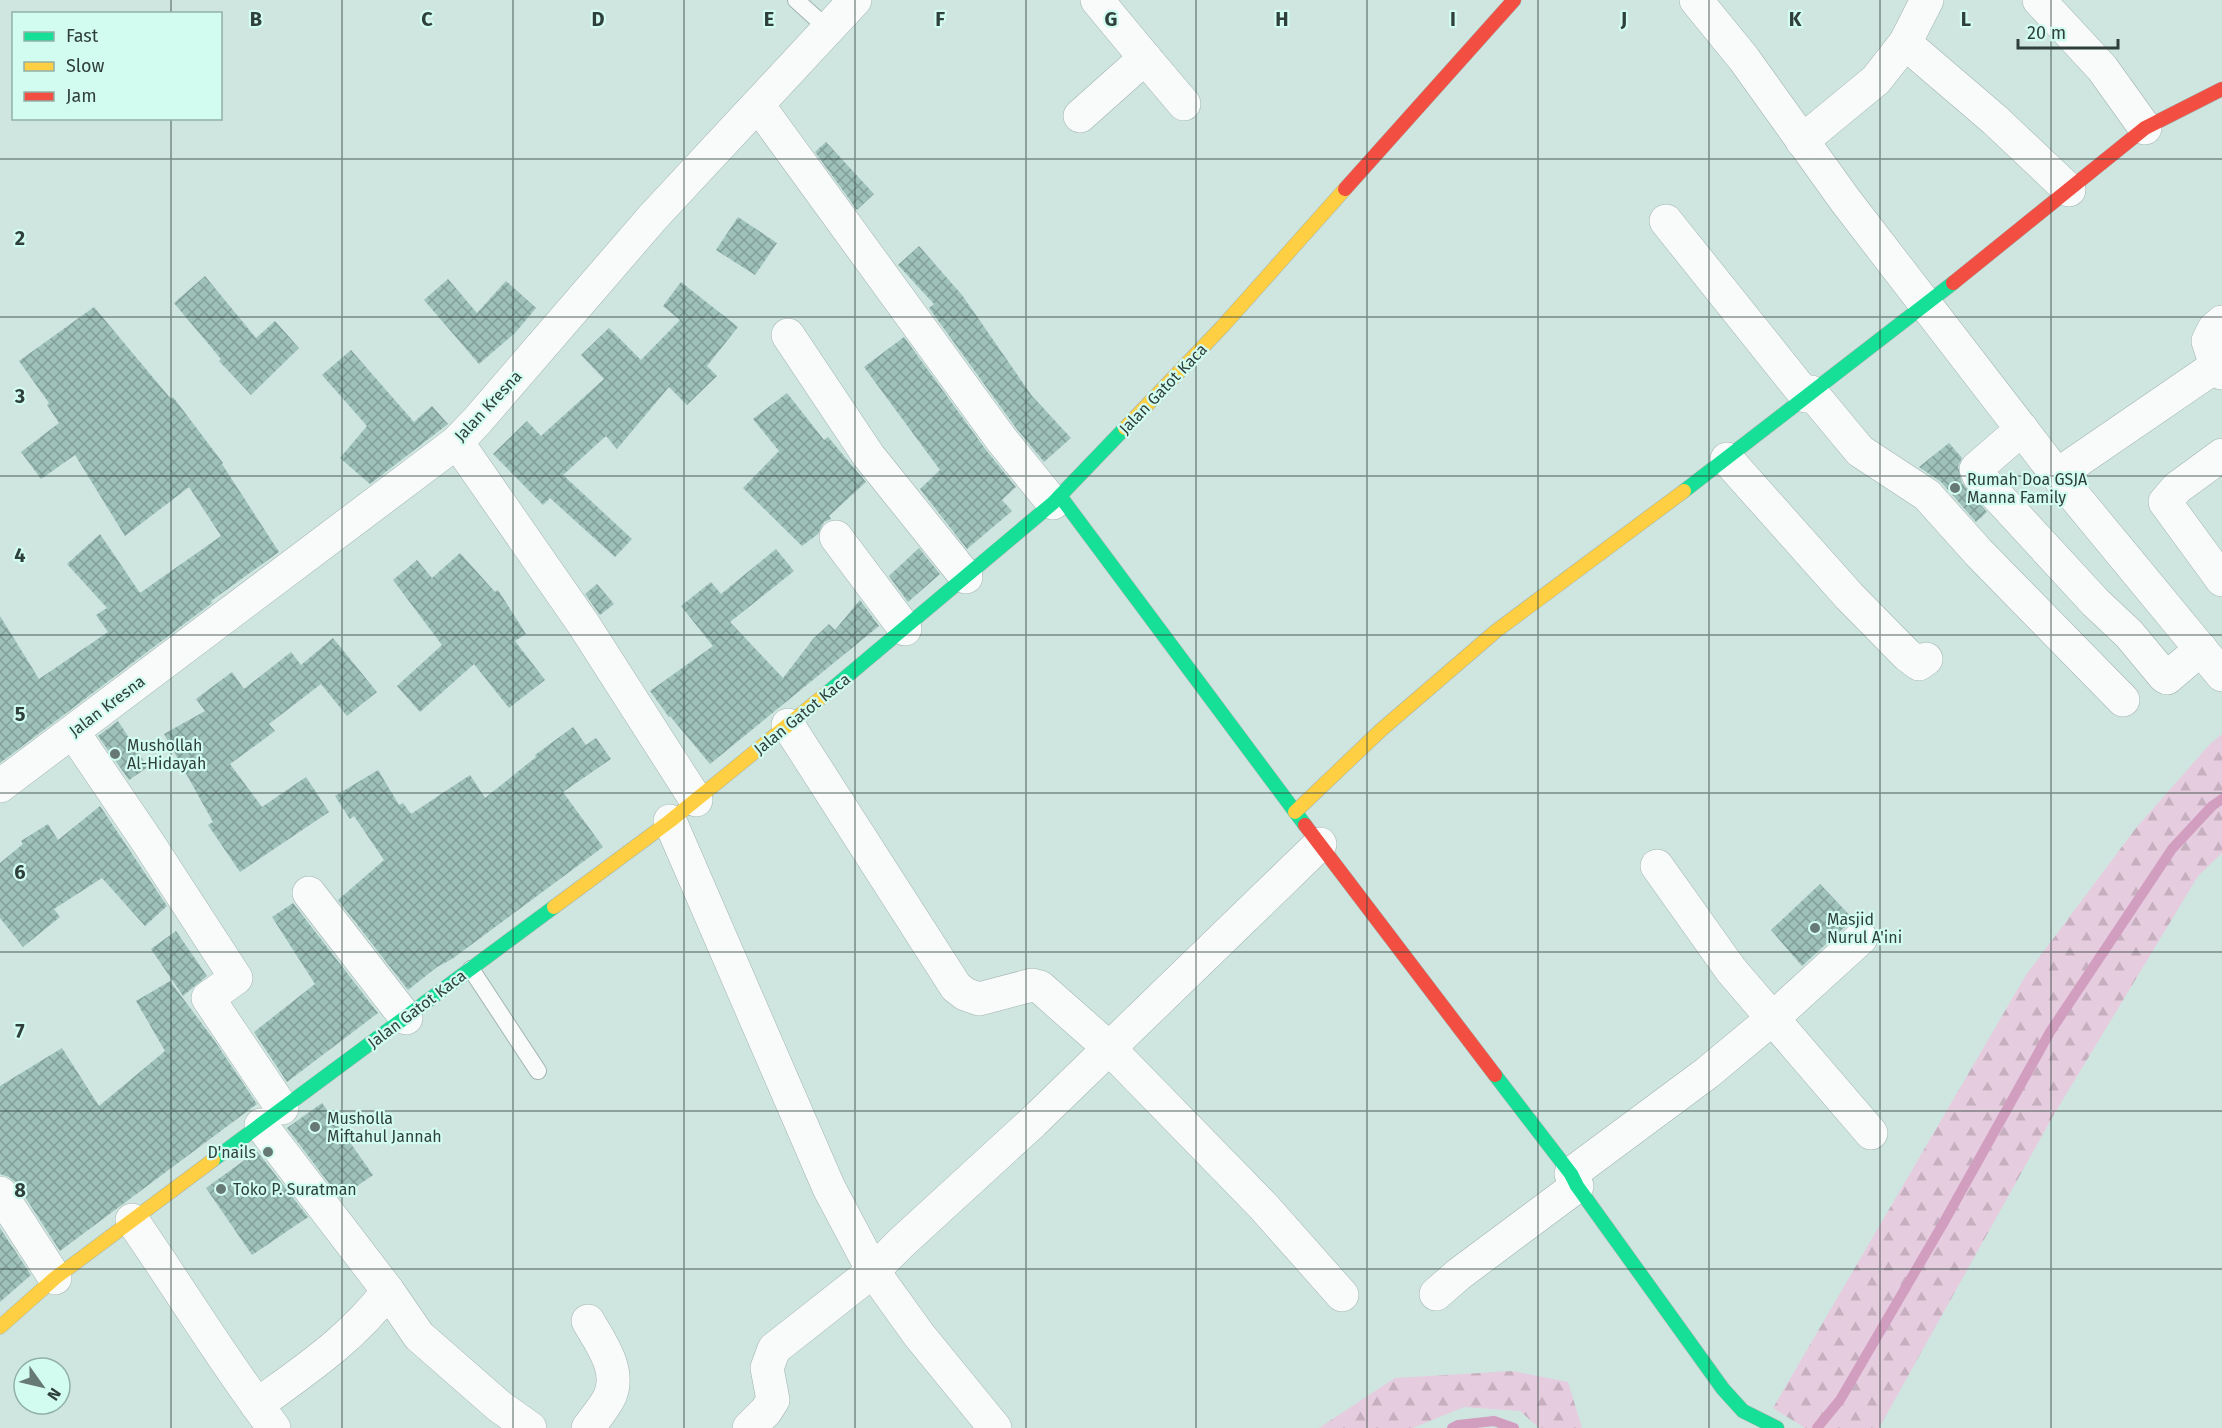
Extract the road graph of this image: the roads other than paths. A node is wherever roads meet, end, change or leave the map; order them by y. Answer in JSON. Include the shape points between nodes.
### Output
{"nodes":[{"id":1,"x":796,"y":0,"type":"edge"},
{"id":2,"x":855,"y":0,"type":"edge"},
{"id":3,"x":1097,"y":0,"type":"edge"},
{"id":4,"x":1514,"y":0,"type":"edge"},
{"id":5,"x":1696,"y":0,"type":"edge"},
{"id":6,"x":1927,"y":0,"type":"edge"},
{"id":7,"x":2039,"y":0,"type":"edge"},
{"id":8,"x":828,"y":29,"type":"junction"},
{"id":9,"x":1905,"y":43,"type":"junction"},
{"id":10,"x":1145,"y":57,"type":"junction"},
{"id":11,"x":2222,"y":89,"type":"edge"},
{"id":12,"x":1184,"y":104,"type":"dead end"},
{"id":13,"x":758,"y":105,"type":"junction"},
{"id":14,"x":1080,"y":116,"type":"dead end"},
{"id":15,"x":2145,"y":128,"type":"junction"},
{"id":16,"x":1802,"y":141,"type":"junction"},
{"id":17,"x":2069,"y":190,"type":"junction"},
{"id":18,"x":1666,"y":221,"type":"dead end"},
{"id":19,"x":1926,"y":305,"type":"junction"},
{"id":20,"x":2222,"y":322,"type":"edge"},
{"id":21,"x":788,"y":335,"type":"dead end"},
{"id":22,"x":2219,"y":370,"type":"edge"},
{"id":23,"x":1808,"y":394,"type":"junction"},
{"id":24,"x":2022,"y":429,"type":"junction"},
{"id":25,"x":457,"y":442,"type":"junction"},
{"id":26,"x":2222,"y":455,"type":"edge"},
{"id":27,"x":1727,"y":459,"type":"junction"},
{"id":28,"x":2057,"y":475,"type":"junction"},
{"id":29,"x":1056,"y":500,"type":"junction"},
{"id":30,"x":836,"y":537,"type":"dead end"},
{"id":31,"x":966,"y":577,"type":"junction"},
{"id":32,"x":2222,"y":580,"type":"edge"},
{"id":33,"x":905,"y":629,"type":"junction"},
{"id":34,"x":2200,"y":649,"type":"junction"},
{"id":35,"x":1926,"y":659,"type":"dead end"},
{"id":36,"x":2222,"y":675,"type":"edge"},
{"id":37,"x":2123,"y":699,"type":"dead end"},
{"id":38,"x":788,"y":725,"type":"junction"},
{"id":39,"x":73,"y":732,"type":"junction"},
{"id":40,"x":0,"y":786,"type":"edge"},
{"id":41,"x":696,"y":800,"type":"junction"},
{"id":42,"x":1295,"y":812,"type":"junction"},
{"id":43,"x":670,"y":821,"type":"junction"},
{"id":44,"x":1320,"y":844,"type":"junction"},
{"id":45,"x":1657,"y":867,"type":"dead end"},
{"id":46,"x":309,"y":893,"type":"dead end"},
{"id":47,"x":1861,"y":938,"type":"dead end"},
{"id":48,"x":471,"y":969,"type":"junction"},
{"id":49,"x":406,"y":1018,"type":"junction"},
{"id":50,"x":1772,"y":1019,"type":"junction"},
{"id":51,"x":1110,"y":1048,"type":"junction"},
{"id":52,"x":538,"y":1071,"type":"dead end"},
{"id":53,"x":272,"y":1117,"type":"junction"},
{"id":54,"x":1871,"y":1133,"type":"dead end"},
{"id":55,"x":1574,"y":1180,"type":"junction"},
{"id":56,"x":0,"y":1193,"type":"edge"},
{"id":57,"x":132,"y":1220,"type":"junction"},
{"id":58,"x":873,"y":1271,"type":"junction"},
{"id":59,"x":55,"y":1278,"type":"junction"},
{"id":60,"x":388,"y":1291,"type":"junction"},
{"id":61,"x":1436,"y":1294,"type":"dead end"},
{"id":62,"x":1342,"y":1295,"type":"dead end"},
{"id":63,"x":588,"y":1321,"type":"dead end"},
{"id":64,"x":0,"y":1326,"type":"edge"},
{"id":65,"x":266,"y":1417,"type":"edge"},
{"id":66,"x":530,"y":1428,"type":"edge"},
{"id":67,"x":588,"y":1428,"type":"edge"},
{"id":68,"x":749,"y":1428,"type":"edge"},
{"id":69,"x":995,"y":1428,"type":"edge"},
{"id":70,"x":1777,"y":1428,"type":"edge"}],
"edges":[{"from":1,"to":8,"type":"lane"},
{"from":2,"to":8,"type":"street","name":"Jalan Kresna"},
{"from":3,"to":10,"type":"street"},
{"from":4,"to":29,"type":"street","name":"Jalan Gatot Kaca","via":[[1222,327]]},
{"from":5,"to":16,"type":"street","via":[[1744,58]]},
{"from":6,"to":9,"type":"street"},
{"from":7,"to":15,"type":"street","via":[[2102,68]]},
{"from":8,"to":13,"type":"street","name":"Jalan Kresna"},
{"from":9,"to":16,"type":"street","via":[[1876,80]]},
{"from":9,"to":17,"type":"street"},
{"from":10,"to":12,"type":"street"},
{"from":10,"to":14,"type":"street"},
{"from":11,"to":15,"type":"street"},
{"from":13,"to":25,"type":"street","name":"Jalan Kresna","via":[[653,217]]},
{"from":13,"to":29,"type":"street","via":[[1001,438]]},
{"from":15,"to":17,"type":"street"},
{"from":16,"to":19,"type":"street"},
{"from":17,"to":19,"type":"street"},
{"from":18,"to":23,"type":"street"},
{"from":19,"to":23,"type":"street"},
{"from":19,"to":24,"type":"street"},
{"from":20,"to":22,"type":"street","via":[[2208,341]]},
{"from":21,"to":31,"type":"street","via":[[868,455]]},
{"from":22,"to":28,"type":"street"},
{"from":23,"to":27,"type":"street"},
{"from":23,"to":37,"type":"street","via":[[1860,451],[1927,495]]},
{"from":24,"to":28,"type":"street"},
{"from":24,"to":34,"type":"street","via":[[1976,469],[1979,476],[2164,676],[2167,678]]},
{"from":25,"to":39,"type":"street","name":"Jalan Kresna"},
{"from":25,"to":41,"type":"street","via":[[584,625]]},
{"from":26,"to":32,"type":"street","via":[[2176,488],[2165,502]]},
{"from":27,"to":35,"type":"street","via":[[1907,656],[1919,664]]},
{"from":27,"to":42,"type":"street","via":[[1496,631],[1381,730]]},
{"from":28,"to":34,"type":"street"},
{"from":29,"to":31,"type":"street","name":"Jalan Gatot Kaca"},
{"from":29,"to":42,"type":"street"},
{"from":30,"to":33,"type":"street"},
{"from":31,"to":33,"type":"street","name":"Jalan Gatot Kaca"},
{"from":33,"to":38,"type":"street","name":"Jalan Gatot Kaca"},
{"from":34,"to":36,"type":"street"},
{"from":38,"to":41,"type":"street","name":"Jalan Gatot Kaca"},
{"from":38,"to":51,"type":"street","via":[[956,987],[979,999],[1032,985],[1040,987]]},
{"from":39,"to":40,"type":"street","name":"Jalan Kresna"},
{"from":39,"to":53,"type":"street","via":[[236,978],[208,998]]},
{"from":41,"to":43,"type":"street","name":"Jalan Gatot Kaca"},
{"from":42,"to":44,"type":"street"},
{"from":43,"to":48,"type":"street","name":"Jalan Gatot Kaca"},
{"from":43,"to":58,"type":"street","via":[[829,1188]]},
{"from":44,"to":51,"type":"street"},
{"from":44,"to":55,"type":"street"},
{"from":45,"to":50,"type":"street","via":[[1731,970]]},
{"from":46,"to":49,"type":"street"},
{"from":47,"to":50,"type":"street"},
{"from":48,"to":49,"type":"street","name":"Jalan Gatot Kaca"},
{"from":48,"to":52,"type":"lane"},
{"from":49,"to":53,"type":"street","name":"Jalan Gatot Kaca"},
{"from":50,"to":54,"type":"street"},
{"from":50,"to":55,"type":"street"},
{"from":51,"to":58,"type":"street"},
{"from":51,"to":62,"type":"street","via":[[1264,1207]]},
{"from":53,"to":57,"type":"street","name":"Jalan Gatot Kaca"},
{"from":53,"to":60,"type":"street"},
{"from":55,"to":61,"type":"street"},
{"from":55,"to":70,"type":"street","via":[[1724,1389],[1743,1411]]},
{"from":56,"to":59,"type":"street"},
{"from":57,"to":59,"type":"street","name":"Jalan Gatot Kaca"},
{"from":57,"to":65,"type":"street"},
{"from":58,"to":68,"type":"street","via":[[774,1349],[767,1368],[773,1400]]},
{"from":58,"to":69,"type":"street"},
{"from":59,"to":64,"type":"street","name":"Jalan Gatot Kaca"},
{"from":60,"to":65,"type":"street","via":[[374,1310]]},
{"from":60,"to":66,"type":"street","via":[[419,1336]]},
{"from":63,"to":67,"type":"street","via":[[612,1368],[614,1380],[610,1397]]}]}
